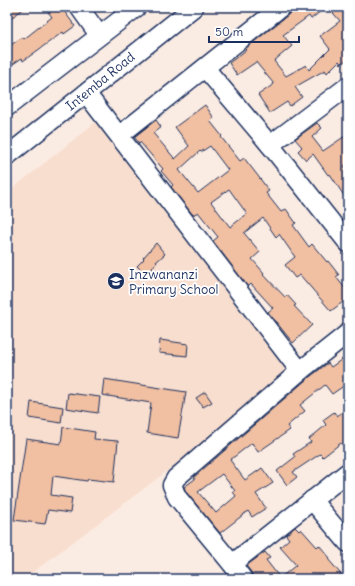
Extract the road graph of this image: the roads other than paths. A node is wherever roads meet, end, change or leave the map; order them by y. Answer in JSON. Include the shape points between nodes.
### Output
{"nodes":[{"id":1,"x":79,"y":7,"type":"edge"},
{"id":2,"x":137,"y":7,"type":"edge"},
{"id":3,"x":194,"y":7,"type":"edge"},
{"id":4,"x":281,"y":7,"type":"edge"},
{"id":5,"x":99,"y":35,"type":"junction"},
{"id":6,"x":205,"y":68,"type":"junction"},
{"id":7,"x":348,"y":86,"type":"edge"},
{"id":8,"x":86,"y":93,"type":"junction"},
{"id":9,"x":7,"y":106,"type":"edge"},
{"id":10,"x":120,"y":135,"type":"junction"},
{"id":11,"x":270,"y":145,"type":"junction"},
{"id":12,"x":7,"y":156,"type":"edge"},
{"id":13,"x":348,"y":243,"type":"edge"},
{"id":14,"x":348,"y":333,"type":"edge"},
{"id":15,"x":300,"y":371,"type":"junction"},
{"id":16,"x":348,"y":472,"type":"edge"},
{"id":17,"x":312,"y":500,"type":"junction"},
{"id":18,"x":348,"y":543,"type":"edge"},
{"id":19,"x":232,"y":564,"type":"junction"},
{"id":20,"x":243,"y":579,"type":"edge"}],
"edges":[{"from":1,"to":5,"type":"street"},
{"from":2,"to":5,"type":"street"},
{"from":3,"to":8,"type":"street","name":"Intemba Road"},
{"from":4,"to":6,"type":"street"},
{"from":5,"to":9,"type":"street"},
{"from":6,"to":10,"type":"street"},
{"from":6,"to":11,"type":"street"},
{"from":7,"to":11,"type":"street"},
{"from":8,"to":10,"type":"street"},
{"from":8,"to":12,"type":"street","name":"Intemba Road"},
{"from":10,"to":15,"type":"street"},
{"from":11,"to":13,"type":"street"},
{"from":14,"to":15,"type":"street"},
{"from":15,"to":19,"type":"street","via":[[176,478],[172,485],[177,497]]},
{"from":16,"to":17,"type":"street"},
{"from":17,"to":18,"type":"street"},
{"from":17,"to":19,"type":"street"},
{"from":19,"to":20,"type":"street"}]}
